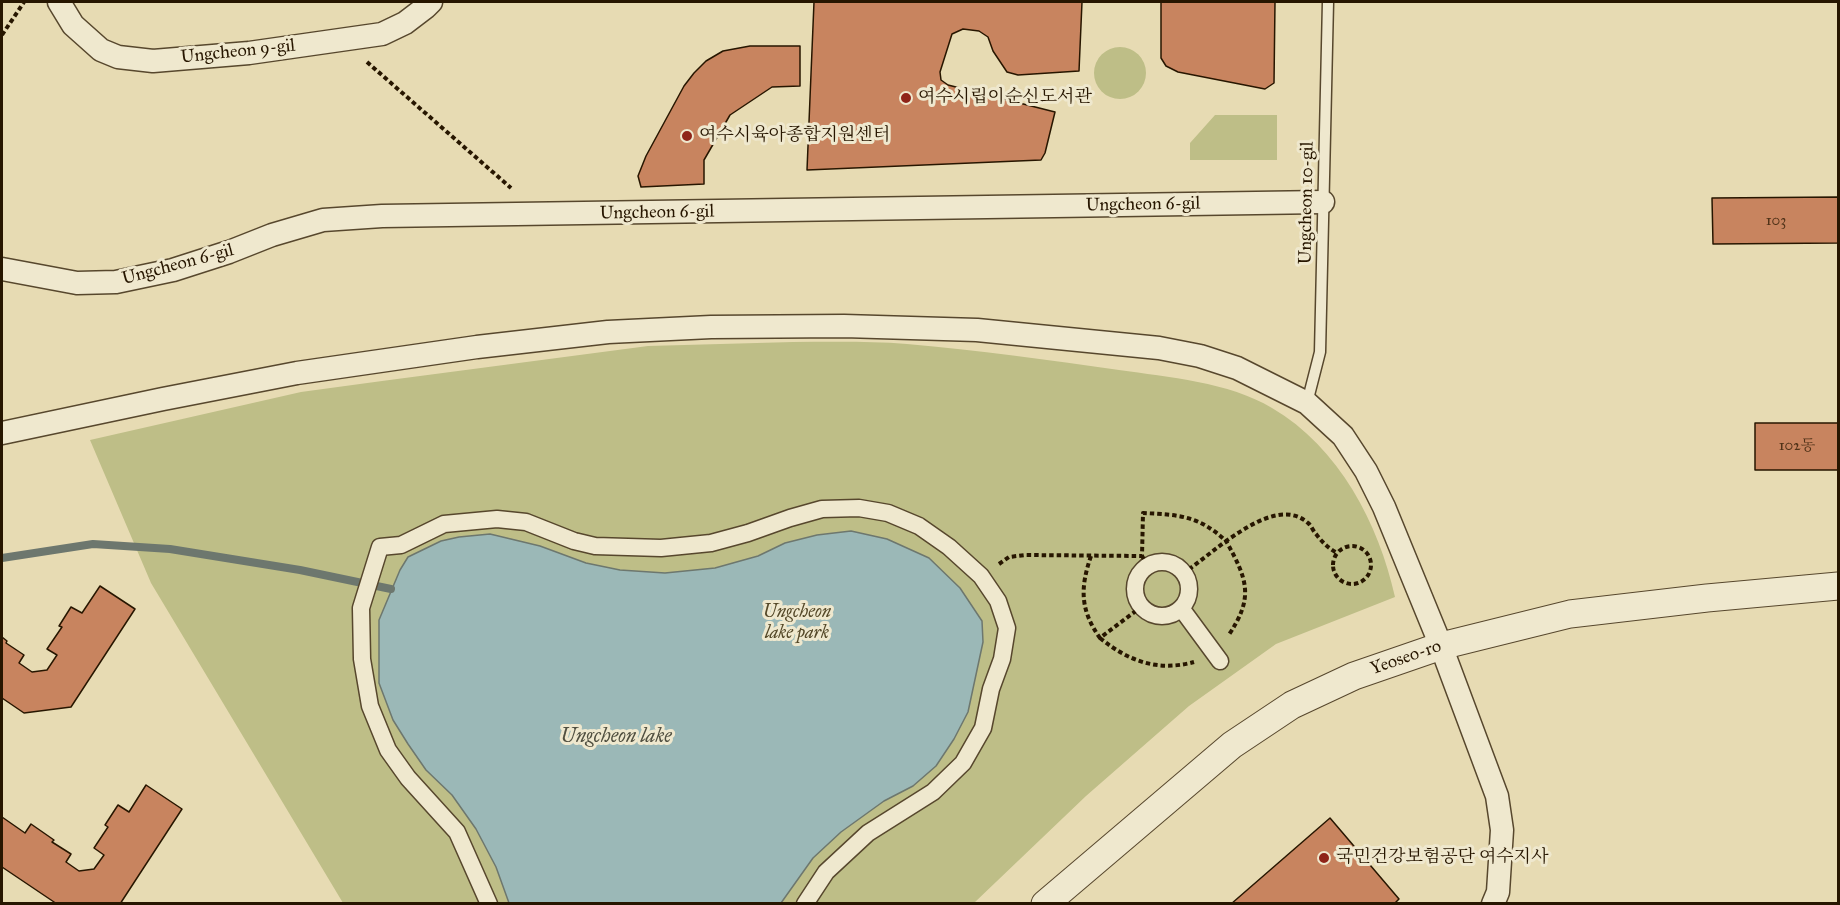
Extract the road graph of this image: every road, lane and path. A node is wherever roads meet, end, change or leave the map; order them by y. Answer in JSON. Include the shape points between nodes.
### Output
{"nodes":[{"id":1,"x":24,"y":2,"type":"edge"},
{"id":2,"x":59,"y":2,"type":"edge"},
{"id":3,"x":431,"y":2,"type":"edge"},
{"id":4,"x":1328,"y":2,"type":"edge"},
{"id":5,"x":2,"y":35,"type":"edge"},
{"id":6,"x":342,"y":40,"type":"junction"},
{"id":7,"x":1323,"y":202,"type":"junction"},
{"id":8,"x":541,"y":214,"type":"junction"},
{"id":9,"x":2,"y":268,"type":"edge"},
{"id":10,"x":1307,"y":403,"type":"junction"},
{"id":11,"x":2,"y":434,"type":"edge"},
{"id":12,"x":1336,"y":553,"type":"junction"},
{"id":13,"x":1091,"y":556,"type":"junction"},
{"id":14,"x":1145,"y":561,"type":"junction"},
{"id":15,"x":987,"y":585,"type":"junction"},
{"id":16,"x":1839,"y":586,"type":"edge"},
{"id":17,"x":1141,"y":607,"type":"junction"},
{"id":18,"x":1180,"y":609,"type":"junction"},
{"id":19,"x":1441,"y":646,"type":"junction"},
{"id":20,"x":1220,"y":661,"type":"dead end"},
{"id":21,"x":489,"y":903,"type":"edge"},
{"id":22,"x":805,"y":903,"type":"edge"},
{"id":23,"x":1045,"y":903,"type":"edge"},
{"id":24,"x":1493,"y":903,"type":"edge"}],
"edges":[{"from":1,"to":5,"type":"path"},
{"from":2,"to":6,"type":"street","name":"Ungcheon 9-gil","via":[[73,25],[101,50],[118,57],[153,61]]},
{"from":3,"to":6,"type":"street","name":"Ungcheon 9-gil","via":[[405,23],[382,34]]},
{"from":4,"to":7,"type":"lane","name":"Ungcheon 10-gil"},
{"from":6,"to":8,"type":"path"},
{"from":7,"to":8,"type":"street","name":"Ungcheon 6-gil"},
{"from":7,"to":10,"type":"lane","name":"Ungcheon 10-gil","via":[[1320,352]]},
{"from":8,"to":9,"type":"street","name":"Ungcheon 6-gil","via":[[323,220],[173,270],[116,282],[77,283]]},
{"from":10,"to":11,"type":"street","via":[[1237,368],[1159,348],[977,330],[711,327],[608,332],[297,373]]},
{"from":10,"to":19,"type":"street","via":[[1343,436],[1366,471]]},
{"from":12,"to":12,"type":"path","via":[[1332,565],[1341,581],[1353,584],[1364,580],[1371,569],[1369,556],[1360,548],[1347,547]]},
{"from":12,"to":14,"type":"path","via":[[1309,523],[1294,516],[1273,516],[1253,523],[1226,541],[1212,528],[1189,518],[1143,513]]},
{"from":13,"to":14,"type":"path"},
{"from":13,"to":15,"type":"path","via":[[1009,557],[995,568]]},
{"from":13,"to":17,"type":"path","via":[[1085,574],[1084,606],[1100,638]]},
{"from":14,"to":17,"type":"street","via":[[1135,588]]},
{"from":14,"to":18,"type":"street","via":[[1173,565],[1186,577],[1188,594]]},
{"from":15,"to":21,"type":"street","via":[[949,547],[919,526],[888,513],[859,508],[822,509],[711,543],[661,548],[596,546],[526,522],[497,519],[444,524],[401,545],[380,547],[361,608],[362,659],[370,706],[388,750],[458,832]]},
{"from":15,"to":22,"type":"street","via":[[998,601],[1007,628],[983,728],[963,763],[933,792],[868,833],[826,872]]},
{"from":16,"to":19,"type":"street","name":"Yeoseo-ro","via":[[1570,614]]},
{"from":17,"to":18,"type":"street","via":[[1155,615],[1173,614]]},
{"from":18,"to":20,"type":"street"},
{"from":19,"to":23,"type":"street","name":"Yeoseo-ro","via":[[1354,676],[1292,705],[1232,746]]},
{"from":19,"to":24,"type":"street","via":[[1497,796],[1502,830],[1498,892]]}]}
